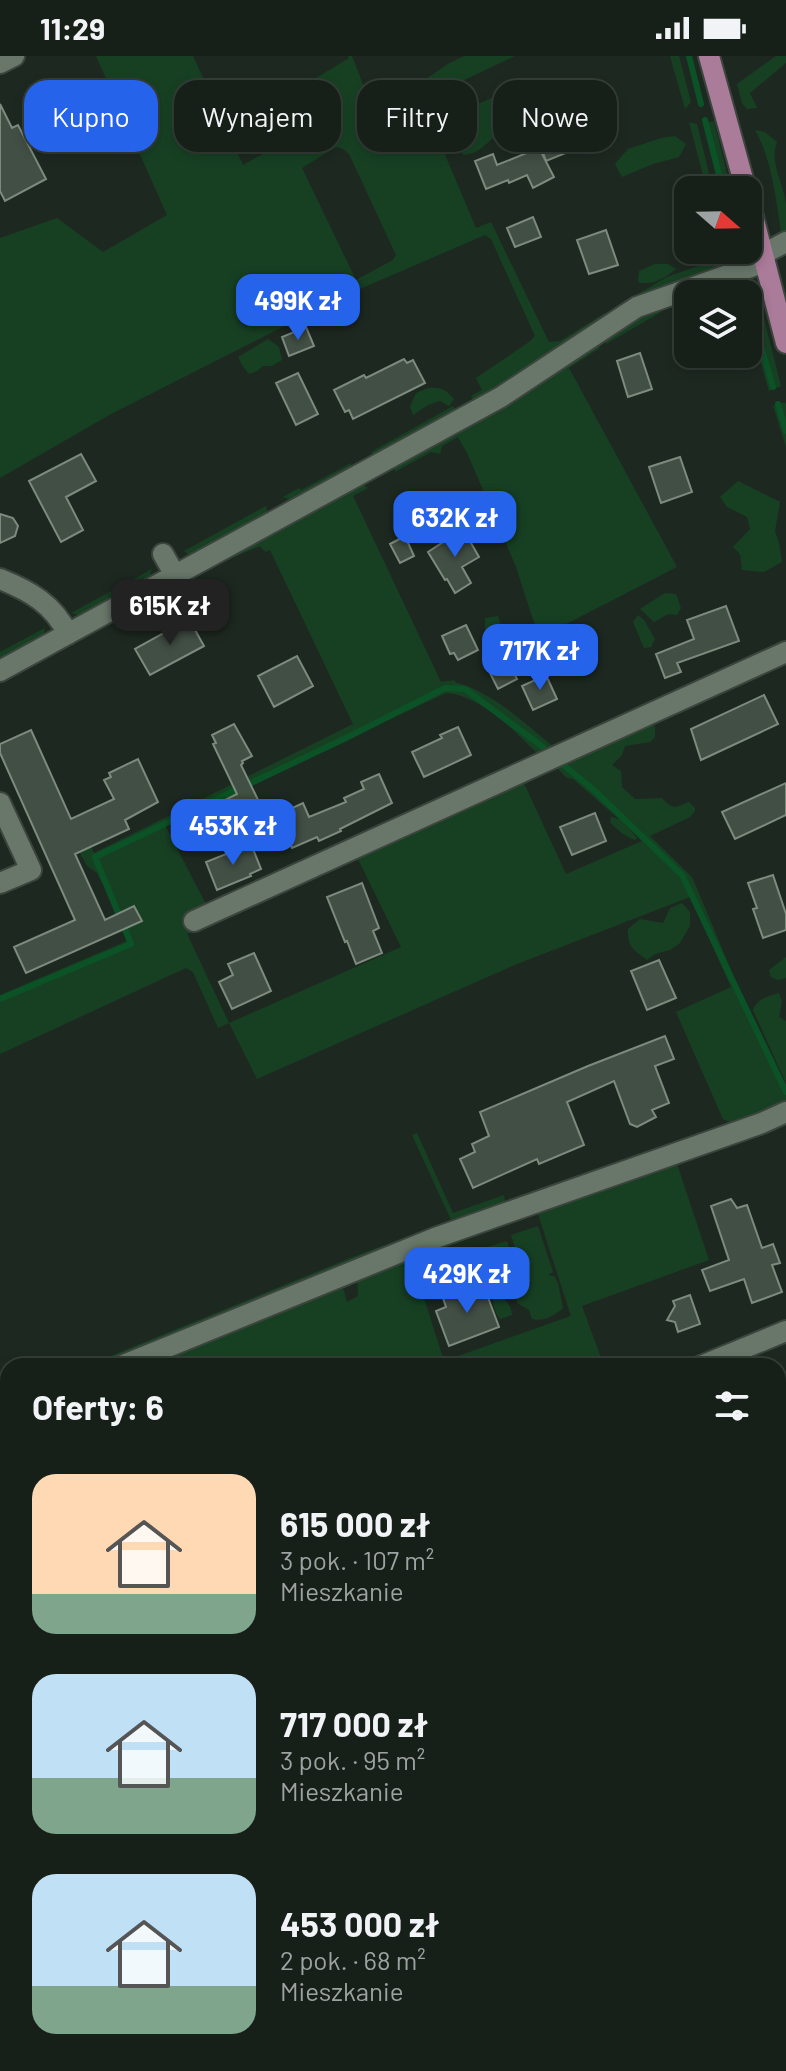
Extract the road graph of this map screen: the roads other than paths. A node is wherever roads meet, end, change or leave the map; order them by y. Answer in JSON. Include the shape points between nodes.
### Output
{"nodes":[{"id":1,"x":14,"y":56,"type":"edge"},
{"id":2,"x":709,"y":56,"type":"edge"},
{"id":3,"x":0,"y":63,"type":"edge"},
{"id":4,"x":742,"y":176,"type":"edge"},
{"id":5,"x":786,"y":242,"type":"edge"},
{"id":6,"x":762,"y":250,"type":"edge"},
{"id":7,"x":764,"y":258,"type":"junction"},
{"id":8,"x":786,"y":343,"type":"edge"},
{"id":9,"x":163,"y":554,"type":"dead end"},
{"id":10,"x":175,"y":575,"type":"junction"},
{"id":11,"x":0,"y":579,"type":"edge"},
{"id":12,"x":68,"y":634,"type":"junction"},
{"id":13,"x":786,"y":652,"type":"edge"},
{"id":14,"x":0,"y":671,"type":"edge"},
{"id":15,"x":0,"y":803,"type":"edge"},
{"id":16,"x":0,"y":883,"type":"edge"},
{"id":17,"x":194,"y":921,"type":"dead end"},
{"id":18,"x":786,"y":1112,"type":"edge"},
{"id":19,"x":786,"y":1331,"type":"edge"},
{"id":20,"x":141,"y":1358,"type":"edge"},
{"id":21,"x":720,"y":1358,"type":"edge"}],
"edges":[{"from":1,"to":3,"type":"street"},
{"from":2,"to":4,"type":"main road"},
{"from":5,"to":7,"type":"street"},
{"from":6,"to":7,"type":"main road"},
{"from":7,"to":8,"type":"main road"},
{"from":7,"to":10,"type":"street","via":[[637,307],[501,397]]},
{"from":9,"to":10,"type":"street"},
{"from":10,"to":12,"type":"street"},
{"from":11,"to":12,"type":"street","via":[[30,591]]},
{"from":12,"to":14,"type":"street"},
{"from":13,"to":17,"type":"street"},
{"from":15,"to":16,"type":"street","via":[[31,870]]},
{"from":18,"to":20,"type":"street","via":[[435,1238]]},
{"from":19,"to":21,"type":"street"}]}
